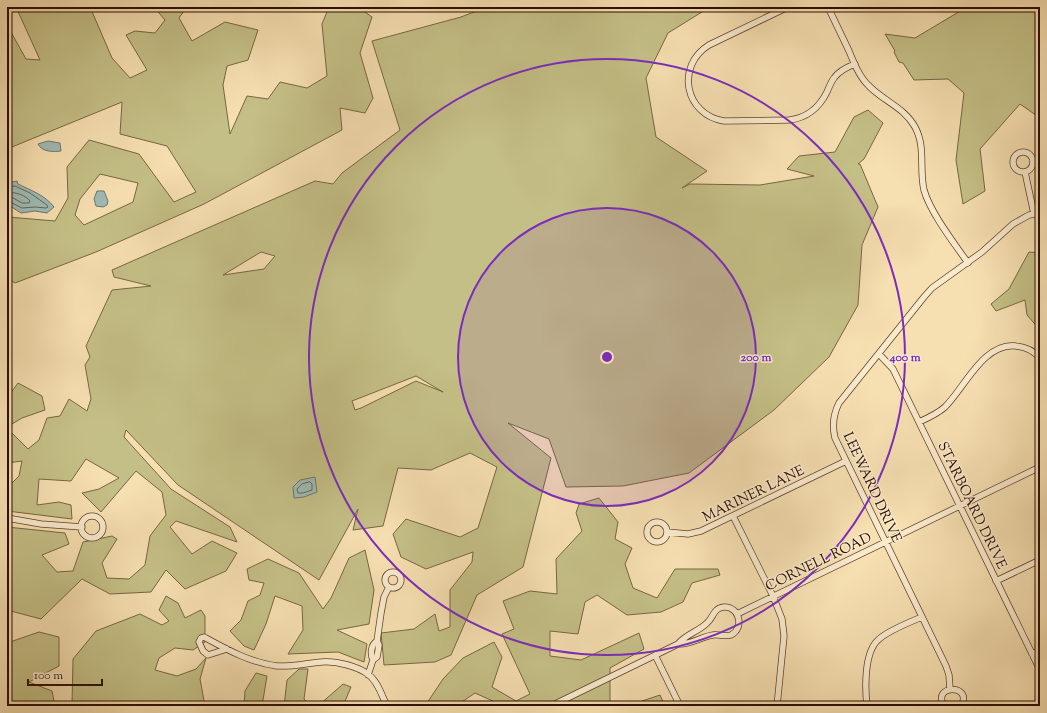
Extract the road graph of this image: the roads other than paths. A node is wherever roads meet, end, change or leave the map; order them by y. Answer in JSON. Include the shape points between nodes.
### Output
{"nodes":[{"id":1,"x":788,"y":7,"type":"edge"},
{"id":2,"x":828,"y":7,"type":"edge"},
{"id":3,"x":854,"y":64,"type":"junction"},
{"id":4,"x":1025,"y":172,"type":"dead end"},
{"id":5,"x":1037,"y":214,"type":"edge"},
{"id":6,"x":968,"y":263,"type":"junction"},
{"id":7,"x":879,"y":354,"type":"junction"},
{"id":8,"x":1040,"y":358,"type":"edge"},
{"id":9,"x":919,"y":422,"type":"junction"},
{"id":10,"x":846,"y":461,"type":"junction"},
{"id":11,"x":1040,"y":467,"type":"edge"},
{"id":12,"x":959,"y":505,"type":"junction"},
{"id":13,"x":733,"y":516,"type":"junction"},
{"id":14,"x":7,"y":518,"type":"edge"},
{"id":15,"x":82,"y":527,"type":"dead end"},
{"id":16,"x":667,"y":532,"type":"dead end"},
{"id":17,"x":886,"y":541,"type":"junction"},
{"id":18,"x":1040,"y":560,"type":"edge"},
{"id":19,"x":996,"y":581,"type":"junction"},
{"id":20,"x":388,"y":587,"type":"dead end"},
{"id":21,"x":772,"y":596,"type":"junction"},
{"id":22,"x":737,"y":614,"type":"junction"},
{"id":23,"x":922,"y":617,"type":"junction"},
{"id":24,"x":678,"y":644,"type":"junction"},
{"id":25,"x":227,"y":649,"type":"junction"},
{"id":26,"x":1040,"y":650,"type":"edge"},
{"id":27,"x":1032,"y":654,"type":"junction"},
{"id":28,"x":655,"y":655,"type":"junction"},
{"id":29,"x":1040,"y":670,"type":"edge"},
{"id":30,"x":368,"y":675,"type":"junction"},
{"id":31,"x":950,"y":689,"type":"junction"},
{"id":32,"x":387,"y":706,"type":"edge"},
{"id":33,"x":551,"y":706,"type":"edge"},
{"id":34,"x":680,"y":706,"type":"edge"},
{"id":35,"x":777,"y":706,"type":"edge"},
{"id":36,"x":867,"y":706,"type":"edge"},
{"id":37,"x":944,"y":706,"type":"edge"},
{"id":38,"x":961,"y":706,"type":"edge"}],
"edges":[{"from":1,"to":3,"type":"street","via":[[709,45],[698,54],[691,66],[689,84],[693,99],[702,111],[724,121],[798,118],[816,108],[834,77]]},
{"from":2,"to":3,"type":"street"},
{"from":3,"to":6,"type":"street","via":[[864,81],[907,115],[915,127],[920,137],[922,175],[927,198]]},
{"from":4,"to":5,"type":"street"},
{"from":5,"to":6,"type":"street","name":"LEEWARD DRIVE","via":[[1013,224]]},
{"from":6,"to":7,"type":"street","name":"LEEWARD DRIVE","via":[[927,293]]},
{"from":7,"to":9,"type":"street","name":"STARBOARD DRIVE","via":[[893,369]]},
{"from":7,"to":10,"type":"street","name":"LEEWARD DRIVE","via":[[839,403],[835,412],[834,434]]},
{"from":8,"to":9,"type":"street","via":[[1020,346],[1007,346],[994,351],[983,360],[945,406],[933,416]]},
{"from":9,"to":12,"type":"street","name":"STARBOARD DRIVE"},
{"from":10,"to":13,"type":"street","name":"MARINER LANE"},
{"from":10,"to":17,"type":"street","name":"LEEWARD DRIVE"},
{"from":11,"to":12,"type":"street","name":"CORNELL ROAD"},
{"from":12,"to":17,"type":"street","name":"CORNELL ROAD"},
{"from":12,"to":19,"type":"street","name":"STARBOARD DRIVE"},
{"from":13,"to":16,"type":"street","name":"MARINER LANE","via":[[695,533]]},
{"from":13,"to":21,"type":"street"},
{"from":14,"to":15,"type":"street","via":[[40,524]]},
{"from":17,"to":21,"type":"street","name":"CORNELL ROAD"},
{"from":17,"to":23,"type":"street","name":"LEEWARD DRIVE"},
{"from":18,"to":19,"type":"street"},
{"from":19,"to":27,"type":"street","name":"STARBOARD DRIVE"},
{"from":20,"to":30,"type":"street","via":[[382,608],[377,657],[373,660]]},
{"from":21,"to":22,"type":"street","name":"CORNELL ROAD"},
{"from":21,"to":35,"type":"street","via":[[781,614],[784,632]]},
{"from":22,"to":24,"type":"street","via":[[729,608],[718,609],[706,625],[686,636]]},
{"from":22,"to":24,"type":"street","via":[[739,625],[730,635],[712,635],[690,644]]},
{"from":23,"to":31,"type":"street","name":"LEEWARD DRIVE","via":[[946,666]]},
{"from":23,"to":36,"type":"street","via":[[884,636],[873,646],[867,670]]},
{"from":24,"to":28,"type":"street"},
{"from":25,"to":25,"type":"street","via":[[208,655],[199,642],[204,637]]},
{"from":25,"to":30,"type":"street","via":[[266,664],[289,666],[335,662]]},
{"from":26,"to":27,"type":"street"},
{"from":27,"to":29,"type":"street","name":"STARBOARD DRIVE"},
{"from":28,"to":33,"type":"street"},
{"from":28,"to":34,"type":"street"},
{"from":30,"to":32,"type":"street","via":[[378,687]]},
{"from":31,"to":37,"type":"street","via":[[942,696]]},
{"from":31,"to":38,"type":"street","via":[[958,690],[962,695]]}]}
